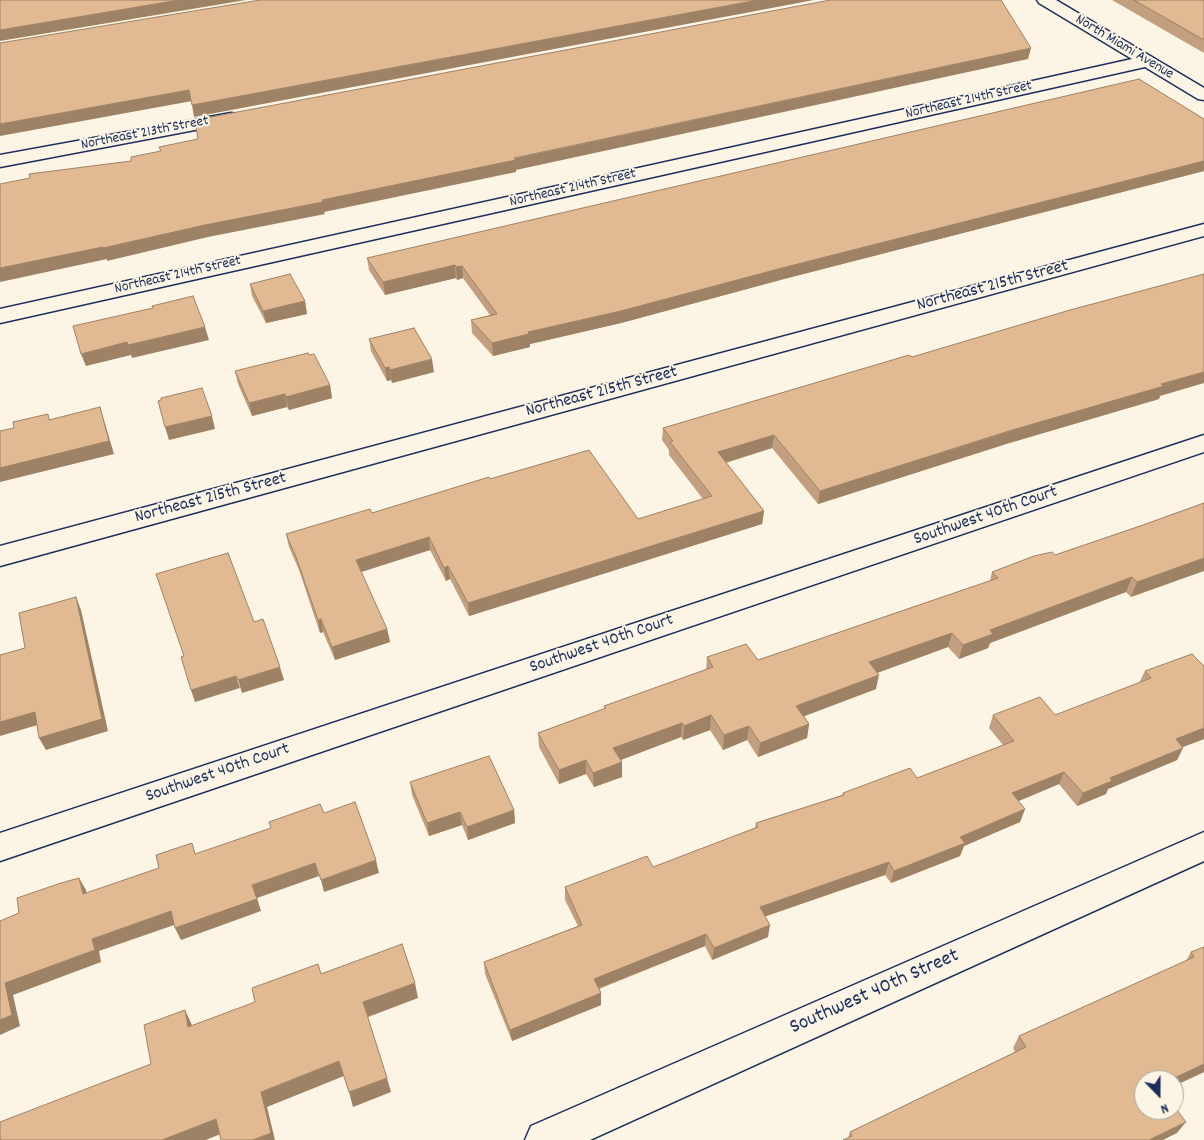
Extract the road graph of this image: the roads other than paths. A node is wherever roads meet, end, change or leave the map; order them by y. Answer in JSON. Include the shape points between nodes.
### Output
{"nodes":[{"id":1,"x":1045,"y":0,"type":"edge"},
{"id":2,"x":1147,"y":62,"type":"junction"},
{"id":3,"x":1204,"y":95,"type":"edge"},
{"id":4,"x":246,"y":115,"type":"edge"},
{"id":5,"x":0,"y":161,"type":"edge"},
{"id":6,"x":1204,"y":230,"type":"edge"},
{"id":7,"x":0,"y":316,"type":"edge"},
{"id":8,"x":1204,"y":443,"type":"edge"},
{"id":9,"x":0,"y":556,"type":"edge"},
{"id":10,"x":1204,"y":846,"type":"edge"},
{"id":11,"x":0,"y":847,"type":"edge"},
{"id":12,"x":545,"y":1140,"type":"edge"}],
"edges":[{"from":1,"to":2,"type":"street","name":"North Miami Avenue"},
{"from":2,"to":3,"type":"street","name":"North Miami Avenue"},
{"from":2,"to":7,"type":"street","name":"Northeast 214th Street"},
{"from":4,"to":5,"type":"street","name":"Northeast 213th Street"},
{"from":6,"to":9,"type":"street","name":"Northeast 215th Street"},
{"from":8,"to":11,"type":"street","name":"Southwest 40th Court"},
{"from":10,"to":12,"type":"street","name":"Southwest 40th Street"}]}
